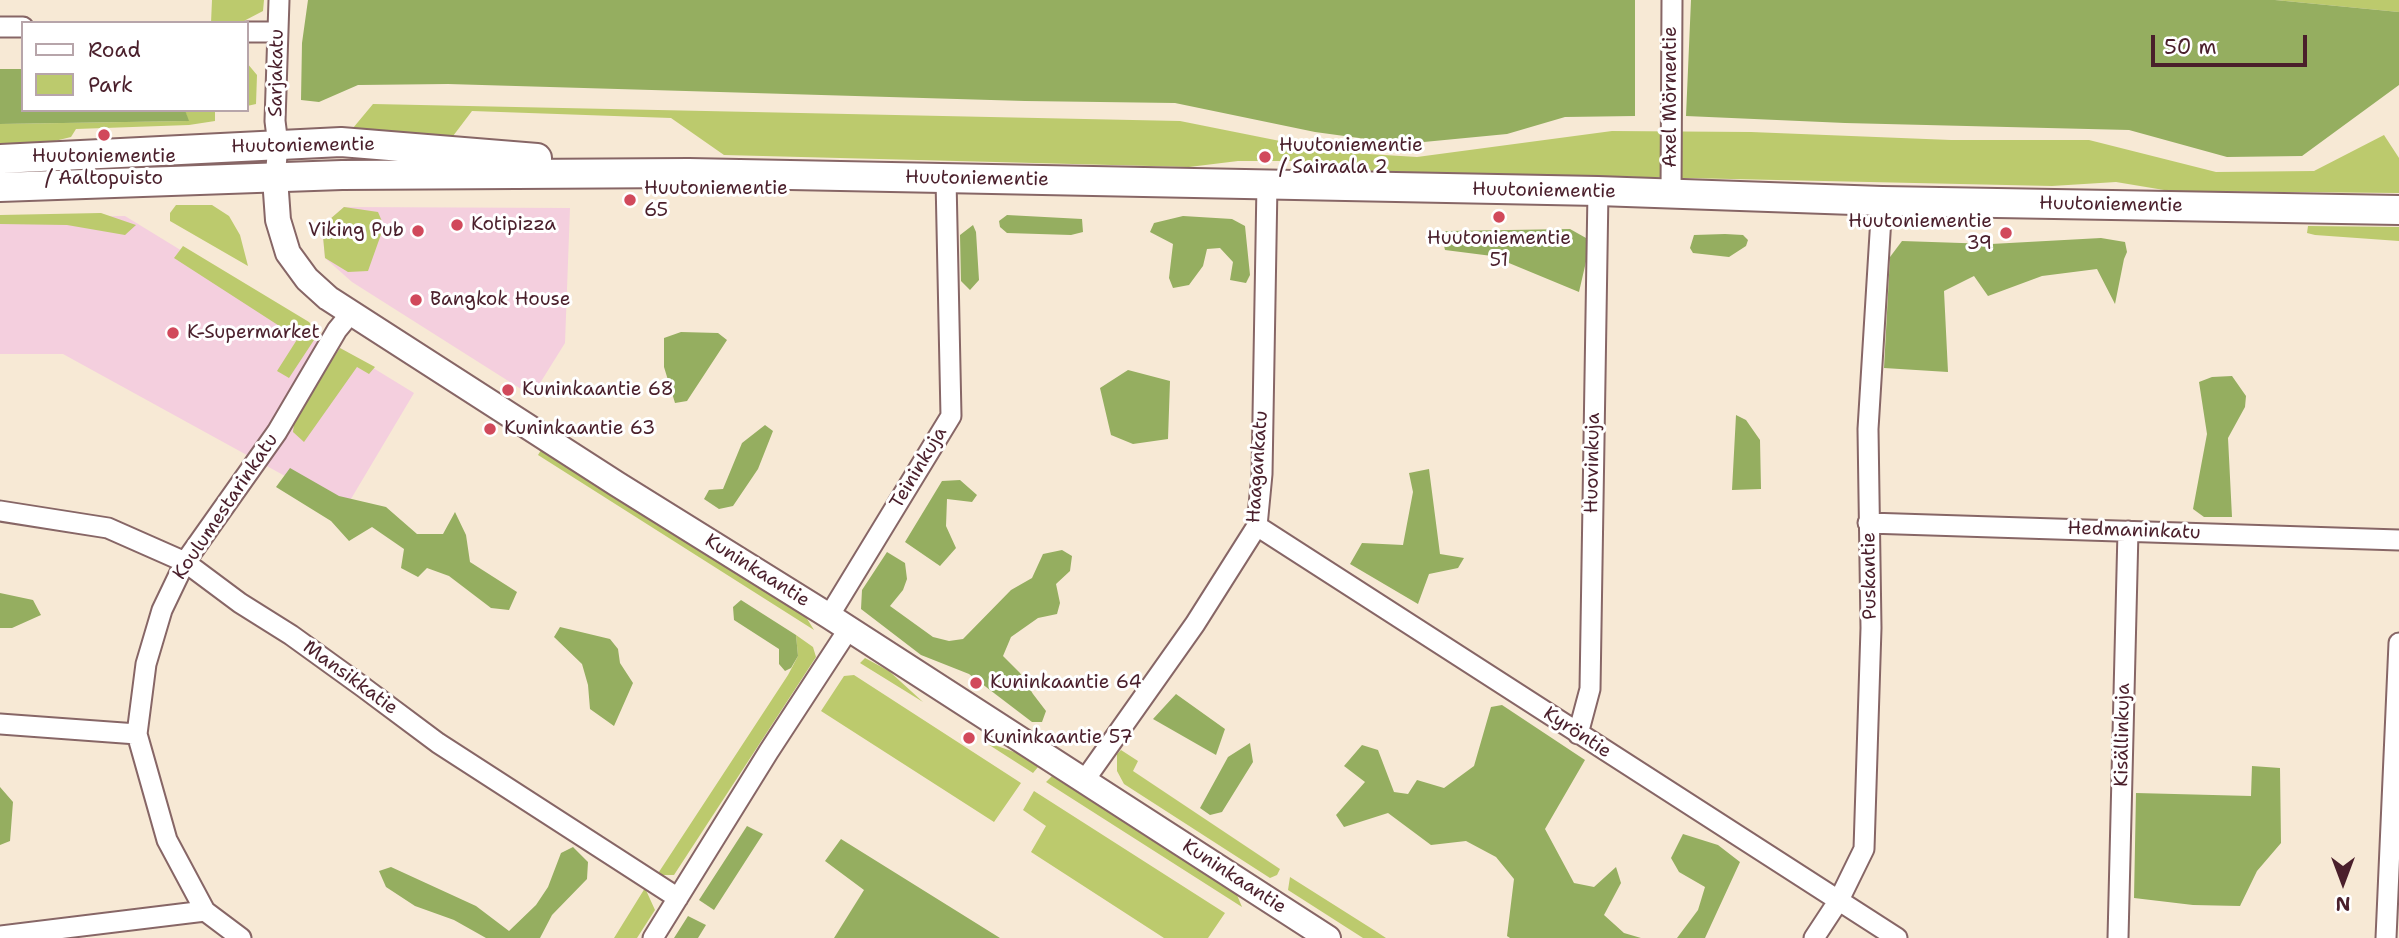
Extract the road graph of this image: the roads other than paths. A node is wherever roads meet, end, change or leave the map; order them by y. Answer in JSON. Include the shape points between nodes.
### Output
{"nodes":[{"id":1,"x":279,"y":0,"type":"edge"},
{"id":2,"x":1672,"y":0,"type":"edge"},
{"id":3,"x":0,"y":27,"type":"edge"},
{"id":4,"x":21,"y":27,"type":"edge"},
{"id":5,"x":248,"y":33,"type":"edge"},
{"id":6,"x":278,"y":33,"type":"junction"},
{"id":7,"x":278,"y":145,"type":"junction"},
{"id":8,"x":0,"y":159,"type":"edge"},
{"id":9,"x":689,"y":173,"type":"junction"},
{"id":10,"x":275,"y":178,"type":"junction"},
{"id":11,"x":946,"y":179,"type":"junction"},
{"id":12,"x":1267,"y":184,"type":"junction"},
{"id":13,"x":0,"y":187,"type":"edge"},
{"id":14,"x":1598,"y":191,"type":"junction"},
{"id":15,"x":1671,"y":195,"type":"junction"},
{"id":16,"x":1882,"y":201,"type":"junction"},
{"id":17,"x":2399,"y":210,"type":"edge"},
{"id":18,"x":351,"y":313,"type":"junction"},
{"id":19,"x":0,"y":511,"type":"edge"},
{"id":20,"x":1868,"y":523,"type":"junction"},
{"id":21,"x":1257,"y":526,"type":"junction"},
{"id":22,"x":2128,"y":531,"type":"junction"},
{"id":23,"x":2399,"y":540,"type":"edge"},
{"id":24,"x":186,"y":562,"type":"junction"},
{"id":25,"x":839,"y":623,"type":"junction"},
{"id":26,"x":2399,"y":643,"type":"edge"},
{"id":27,"x":0,"y":724,"type":"edge"},
{"id":28,"x":137,"y":734,"type":"junction"},
{"id":29,"x":1578,"y":734,"type":"junction"},
{"id":30,"x":1084,"y":781,"type":"junction"},
{"id":31,"x":678,"y":898,"type":"junction"},
{"id":32,"x":1839,"y":900,"type":"junction"},
{"id":33,"x":205,"y":911,"type":"junction"},
{"id":34,"x":0,"y":936,"type":"edge"},
{"id":35,"x":241,"y":938,"type":"edge"},
{"id":36,"x":653,"y":938,"type":"edge"},
{"id":37,"x":1328,"y":938,"type":"edge"},
{"id":38,"x":1814,"y":938,"type":"edge"},
{"id":39,"x":1897,"y":938,"type":"edge"},
{"id":40,"x":2118,"y":938,"type":"edge"},
{"id":41,"x":2386,"y":938,"type":"edge"}],
"edges":[{"from":1,"to":6,"type":"street","name":"Sarjakatu"},
{"from":2,"to":15,"type":"street","name":"Axel Mörnentie"},
{"from":3,"to":4,"type":"street"},
{"from":5,"to":6,"type":"street"},
{"from":6,"to":7,"type":"street","name":"Sarjakatu"},
{"from":7,"to":8,"type":"main road","name":"Huutoniementie"},
{"from":7,"to":9,"type":"main road","name":"Huutoniementie","via":[[341,142]]},
{"from":7,"to":10,"type":"street","name":"Kuninkaantie"},
{"from":9,"to":10,"type":"main road","name":"Huutoniementie"},
{"from":9,"to":11,"type":"main road","name":"Huutoniementie"},
{"from":10,"to":13,"type":"main road","name":"Huutoniementie"},
{"from":10,"to":18,"type":"street","name":"Kuninkaantie","via":[[278,220],[288,253],[307,279]]},
{"from":11,"to":12,"type":"main road","name":"Huutoniementie"},
{"from":11,"to":25,"type":"street","name":"Teininkuja","via":[[951,416]]},
{"from":12,"to":14,"type":"main road","name":"Huutoniementie"},
{"from":12,"to":21,"type":"street","name":"Haagankatu"},
{"from":14,"to":15,"type":"main road","name":"Huutoniementie"},
{"from":14,"to":29,"type":"street","name":"Huovinkuja","via":[[1590,689]]},
{"from":15,"to":16,"type":"main road","name":"Huutoniementie"},
{"from":16,"to":17,"type":"main road","name":"Huutoniementie"},
{"from":16,"to":20,"type":"street","name":"Puskantie","via":[[1868,429]]},
{"from":18,"to":24,"type":"street","name":"Koulumestarinkatu"},
{"from":18,"to":25,"type":"street","name":"Kuninkaantie"},
{"from":19,"to":24,"type":"street","name":"Mansikkatie","via":[[108,528]]},
{"from":20,"to":22,"type":"street","name":"Hedmaninkatu"},
{"from":20,"to":32,"type":"street","name":"Puskantie","via":[[1871,628],[1864,849]]},
{"from":21,"to":29,"type":"street","name":"Kyröntie"},
{"from":21,"to":30,"type":"street","name":"Haagankatu","via":[[1195,624]]},
{"from":22,"to":23,"type":"street","name":"Hedmaninkatu"},
{"from":22,"to":40,"type":"street","name":"Kisällinkuja"},
{"from":24,"to":28,"type":"street","name":"Koulumestarinkatu","via":[[162,610],[146,664]]},
{"from":24,"to":31,"type":"street","name":"Mansikkatie","via":[[438,743]]},
{"from":25,"to":30,"type":"street","name":"Kuninkaantie"},
{"from":25,"to":31,"type":"street","name":"Teininkuja"},
{"from":26,"to":41,"type":"street"},
{"from":27,"to":28,"type":"street"},
{"from":28,"to":33,"type":"street","name":"Koulumestarinkatu","via":[[167,840]]},
{"from":29,"to":32,"type":"street","name":"Kyröntie"},
{"from":30,"to":37,"type":"street","name":"Kuninkaantie"},
{"from":31,"to":36,"type":"street","name":"Teininkuja"},
{"from":32,"to":38,"type":"street","name":"Puskantie"},
{"from":32,"to":39,"type":"street","name":"Kyröntie"},
{"from":33,"to":34,"type":"street"},
{"from":33,"to":35,"type":"street","name":"Koulumestarinkatu"}]}
